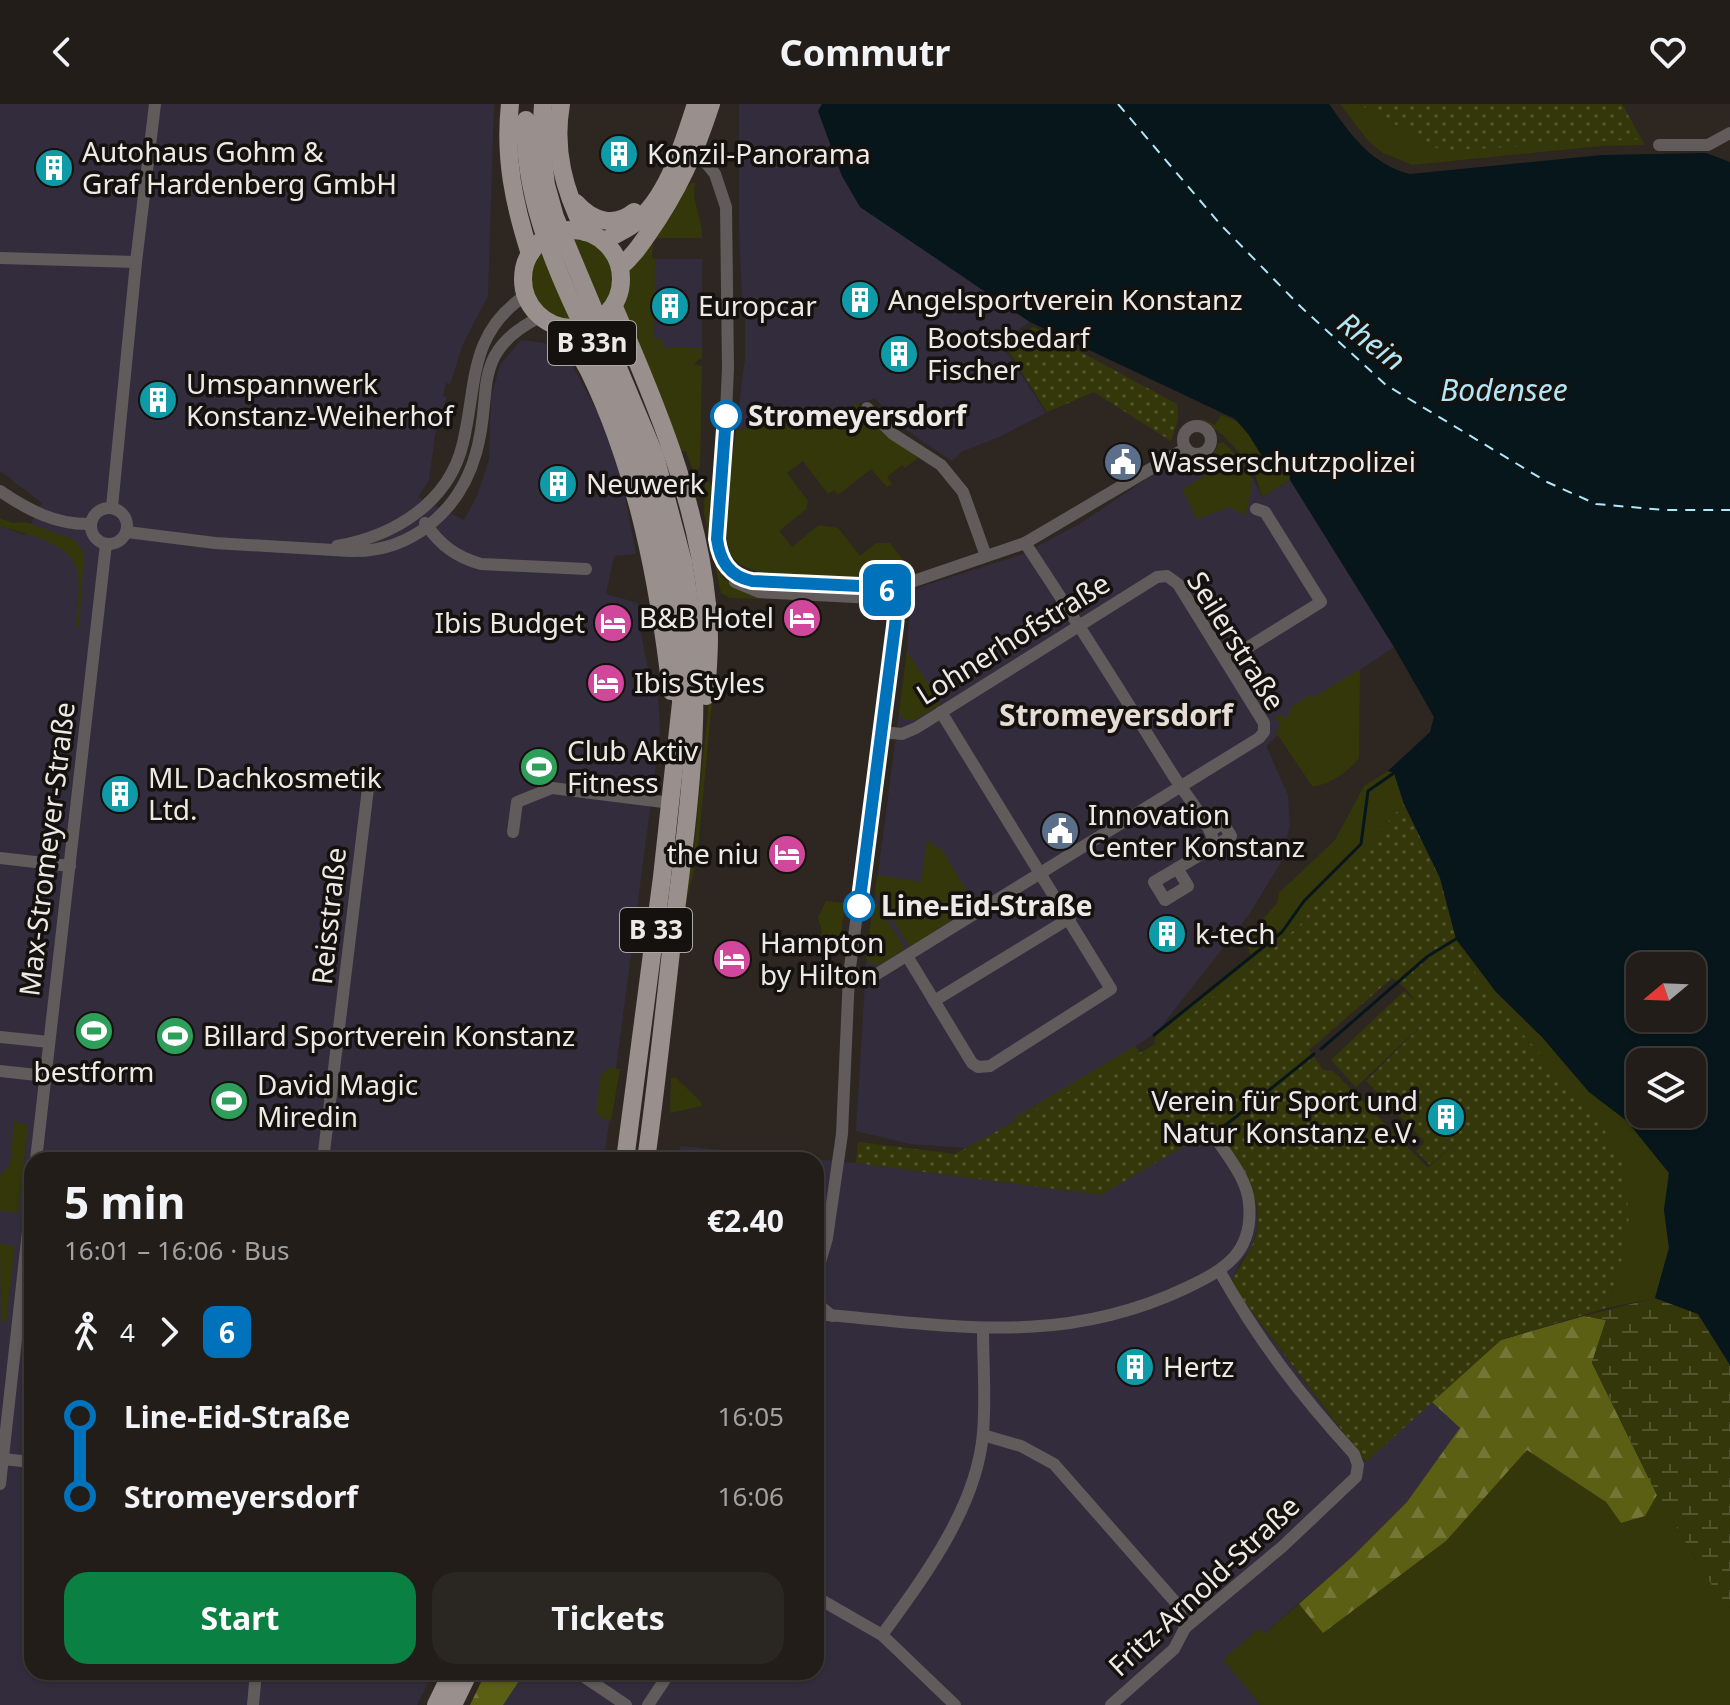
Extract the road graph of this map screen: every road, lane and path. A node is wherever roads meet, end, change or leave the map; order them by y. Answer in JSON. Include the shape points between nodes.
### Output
{"nodes":[{"id":1,"x":155,"y":104,"type":"edge"},
{"id":2,"x":528,"y":104,"type":"edge"},
{"id":3,"x":543,"y":104,"type":"edge"},
{"id":4,"x":696,"y":104,"type":"edge"},
{"id":5,"x":711,"y":104,"type":"edge"},
{"id":6,"x":560,"y":109,"type":"edge"},
{"id":7,"x":509,"y":111,"type":"edge"},
{"id":8,"x":1730,"y":133,"type":"edge"},
{"id":9,"x":1659,"y":145,"type":"dead end"},
{"id":10,"x":687,"y":152,"type":"junction"},
{"id":11,"x":568,"y":195,"type":"junction"},
{"id":12,"x":648,"y":208,"type":"junction"},
{"id":13,"x":585,"y":232,"type":"junction"},
{"id":14,"x":604,"y":242,"type":"junction"},
{"id":15,"x":530,"y":254,"type":"junction"},
{"id":16,"x":0,"y":258,"type":"edge"},
{"id":17,"x":136,"y":262,"type":"junction"},
{"id":18,"x":620,"y":267,"type":"junction"},
{"id":19,"x":526,"y":295,"type":"junction"},
{"id":20,"x":614,"y":307,"type":"junction"},
{"id":21,"x":540,"y":317,"type":"junction"},
{"id":22,"x":565,"y":328,"type":"junction"},
{"id":23,"x":867,"y":408,"type":"dead end"},
{"id":24,"x":1186,"y":448,"type":"dead end"},
{"id":25,"x":0,"y":491,"type":"edge"},
{"id":26,"x":112,"y":507,"type":"junction"},
{"id":27,"x":1256,"y":509,"type":"dead end"},
{"id":28,"x":418,"y":514,"type":"junction"},
{"id":29,"x":91,"y":524,"type":"junction"},
{"id":30,"x":428,"y":528,"type":"junction"},
{"id":31,"x":127,"y":532,"type":"junction"},
{"id":32,"x":1025,"y":543,"type":"junction"},
{"id":33,"x":106,"y":544,"type":"junction"},
{"id":34,"x":319,"y":549,"type":"junction"},
{"id":35,"x":986,"y":556,"type":"junction"},
{"id":36,"x":676,"y":563,"type":"junction"},
{"id":37,"x":586,"y":569,"type":"dead end"},
{"id":38,"x":1167,"y":576,"type":"joint"},
{"id":39,"x":893,"y":599,"type":"junction"},
{"id":40,"x":1080,"y":626,"type":"junction"},
{"id":41,"x":1226,"y":661,"type":"junction"},
{"id":42,"x":941,"y":712,"type":"junction"},
{"id":43,"x":696,"y":720,"type":"junction"},
{"id":44,"x":882,"y":732,"type":"junction"},
{"id":45,"x":677,"y":739,"type":"junction"},
{"id":46,"x":370,"y":772,"type":"dead end"},
{"id":47,"x":1180,"y":787,"type":"junction"},
{"id":48,"x":671,"y":803,"type":"junction"},
{"id":49,"x":513,"y":832,"type":"dead end"},
{"id":50,"x":0,"y":858,"type":"edge"},
{"id":51,"x":70,"y":866,"type":"junction"},
{"id":52,"x":1177,"y":868,"type":"dead end"},
{"id":53,"x":1041,"y":873,"type":"junction"},
{"id":54,"x":1070,"y":918,"type":"junction"},
{"id":55,"x":907,"y":956,"type":"junction"},
{"id":56,"x":849,"y":975,"type":"junction"},
{"id":57,"x":934,"y":1001,"type":"junction"},
{"id":58,"x":0,"y":1037,"type":"edge"},
{"id":59,"x":49,"y":1042,"type":"junction"},
{"id":60,"x":0,"y":1071,"type":"edge"},
{"id":61,"x":46,"y":1076,"type":"junction"},
{"id":62,"x":1213,"y":1134,"type":"dead end"},
{"id":63,"x":37,"y":1152,"type":"edge"},
{"id":64,"x":324,"y":1152,"type":"edge"},
{"id":65,"x":626,"y":1152,"type":"edge"},
{"id":66,"x":647,"y":1152,"type":"edge"},
{"id":67,"x":824,"y":1248,"type":"edge"},
{"id":68,"x":1220,"y":1272,"type":"junction"},
{"id":69,"x":24,"y":1277,"type":"edge"},
{"id":70,"x":824,"y":1309,"type":"edge"},
{"id":71,"x":824,"y":1315,"type":"edge"},
{"id":72,"x":832,"y":1316,"type":"junction"},
{"id":73,"x":983,"y":1328,"type":"junction"},
{"id":74,"x":983,"y":1435,"type":"junction"},
{"id":75,"x":3,"y":1459,"type":"junction"},
{"id":76,"x":24,"y":1461,"type":"edge"},
{"id":77,"x":0,"y":1484,"type":"edge"},
{"id":78,"x":824,"y":1602,"type":"edge"},
{"id":79,"x":1185,"y":1628,"type":"junction"},
{"id":80,"x":882,"y":1635,"type":"junction"},
{"id":81,"x":255,"y":1680,"type":"edge"},
{"id":82,"x":448,"y":1680,"type":"edge"},
{"id":83,"x":465,"y":1680,"type":"edge"},
{"id":84,"x":589,"y":1680,"type":"edge"},
{"id":85,"x":665,"y":1680,"type":"edge"},
{"id":86,"x":253,"y":1705,"type":"edge"},
{"id":87,"x":436,"y":1705,"type":"edge"},
{"id":88,"x":453,"y":1705,"type":"edge"},
{"id":89,"x":626,"y":1705,"type":"edge"},
{"id":90,"x":648,"y":1705,"type":"edge"},
{"id":91,"x":955,"y":1705,"type":"edge"},
{"id":92,"x":1111,"y":1705,"type":"edge"}],
"edges":[{"from":1,"to":17,"type":"street"},
{"from":2,"to":36,"type":"main road","number":"B 33n","bridge":true,"via":[[526,151],[538,213],[632,434]]},
{"from":3,"to":36,"type":"main road","number":"B 33n","bridge":true,"via":[[542,156],[555,217],[655,456]]},
{"from":4,"to":10,"type":"main road"},
{"from":5,"to":10,"type":"main road"},
{"from":6,"to":11,"type":"main road","via":[[559,159]]},
{"from":7,"to":15,"type":"main road","via":[[510,177]]},
{"from":8,"to":9,"type":"street","via":[[1708,145]]},
{"from":10,"to":12,"type":"main road"},
{"from":10,"to":18,"type":"main road","via":[[660,219]]},
{"from":10,"to":39,"type":"street","via":[[715,174],[726,207],[728,368],[717,539],[725,571],[743,587],[759,592]]},
{"from":11,"to":12,"type":"main road","via":[[586,214],[603,221]]},
{"from":11,"to":13,"type":"main road"},
{"from":12,"to":14,"type":"main road","via":[[637,222]]},
{"from":13,"to":14,"type":"main road"},
{"from":13,"to":15,"type":"main road","via":[[551,235]]},
{"from":14,"to":18,"type":"main road"},
{"from":15,"to":19,"type":"main road","via":[[523,280]]},
{"from":16,"to":17,"type":"street"},
{"from":17,"to":26,"type":"street"},
{"from":18,"to":20,"type":"main road"},
{"from":19,"to":21,"type":"main road"},
{"from":19,"to":28,"type":"street","via":[[510,306],[483,345],[458,462]]},
{"from":20,"to":22,"type":"main road","via":[[588,326]]},
{"from":20,"to":43,"type":"main road","number":"B 33","via":[[670,444],[703,574],[709,652],[706,697]]},
{"from":21,"to":22,"type":"main road"},
{"from":21,"to":30,"type":"street","via":[[514,332],[495,355],[471,469]]},
{"from":22,"to":45,"type":"main road","number":"B 33","via":[[598,393],[638,512],[653,573]]},
{"from":23,"to":35,"type":"street","via":[[893,434],[941,465],[963,492]]},
{"from":24,"to":32,"type":"street"},
{"from":25,"to":29,"type":"street","via":[[38,514]]},
{"from":26,"to":29,"type":"street","via":[[98,511]]},
{"from":26,"to":31,"type":"street","via":[[125,516]]},
{"from":27,"to":41,"type":"street","via":[[1265,512],[1321,602]]},
{"from":28,"to":30,"type":"street"},
{"from":28,"to":34,"type":"street","via":[[375,536]]},
{"from":29,"to":33,"type":"street","via":[[94,537]]},
{"from":30,"to":34,"type":"street","via":[[372,552]]},
{"from":30,"to":37,"type":"street","via":[[446,549],[481,564]]},
{"from":31,"to":33,"type":"street"},
{"from":31,"to":34,"type":"street"},
{"from":32,"to":35,"type":"street"},
{"from":32,"to":40,"type":"street"},
{"from":33,"to":51,"type":"street","name":"Max-Stromeyer-Straße"},
{"from":35,"to":39,"type":"street","via":[[908,583]]},
{"from":36,"to":43,"type":"main road","number":"B 33n","via":[[692,622]]},
{"from":36,"to":45,"type":"main road","number":"B 33n","via":[[681,703]]},
{"from":38,"to":40,"type":"street","name":"Lohnerhofstraße","via":[[1157,577]]},
{"from":38,"to":41,"type":"street","name":"Seilerstraße","via":[[1178,584]]},
{"from":39,"to":44,"type":"street","via":[[896,616]]},
{"from":40,"to":42,"type":"street","name":"Lohnerhofstraße"},
{"from":40,"to":47,"type":"street"},
{"from":41,"to":47,"type":"street","name":"Seilerstraße","via":[[1264,723],[1264,732]]},
{"from":42,"to":44,"type":"street","name":"Lohnerhofstraße","via":[[902,734]]},
{"from":42,"to":53,"type":"street"},
{"from":43,"to":66,"type":"main road","number":"B 33"},
{"from":44,"to":56,"type":"street"},
{"from":45,"to":48,"type":"main road","number":"B 33"},
{"from":46,"to":64,"type":"street","name":"Reisstraße"},
{"from":47,"to":52,"type":"street","via":[[1212,830],[1215,846]]},
{"from":47,"to":53,"type":"street"},
{"from":48,"to":49,"type":"street","via":[[552,788],[517,802]]},
{"from":48,"to":65,"type":"main road","number":"B 33"},
{"from":50,"to":51,"type":"street"},
{"from":51,"to":59,"type":"street","name":"Max-Stromeyer-Straße"},
{"from":53,"to":54,"type":"street"},
{"from":53,"to":55,"type":"street"},
{"from":54,"to":57,"type":"street"},
{"from":54,"to":57,"type":"street","via":[[1111,989],[990,1066],[972,1063]]},
{"from":55,"to":56,"type":"street","via":[[877,974]]},
{"from":55,"to":57,"type":"street"},
{"from":56,"to":67,"type":"street","via":[[842,1134]]},
{"from":58,"to":59,"type":"street"},
{"from":59,"to":61,"type":"street","name":"Max-Stromeyer-Straße"},
{"from":60,"to":61,"type":"street"},
{"from":61,"to":63,"type":"street","name":"Max-Stromeyer-Straße"},
{"from":62,"to":68,"type":"street","via":[[1249,1202],[1243,1242]]},
{"from":68,"to":73,"type":"street","via":[[1109,1317],[1034,1328]]},
{"from":68,"to":79,"type":"street","name":"Fritz-Arnold-Straße","via":[[1279,1367],[1358,1465],[1356,1477],[1282,1547]]},
{"from":69,"to":75,"type":"street"},
{"from":70,"to":72,"type":"street"},
{"from":71,"to":72,"type":"street"},
{"from":72,"to":73,"type":"street"},
{"from":73,"to":74,"type":"street"},
{"from":74,"to":79,"type":"street","via":[[1021,1446],[1054,1464],[1177,1604]]},
{"from":74,"to":80,"type":"street","via":[[950,1534]]},
{"from":75,"to":76,"type":"street"},
{"from":75,"to":77,"type":"street"},
{"from":78,"to":80,"type":"street"},
{"from":79,"to":92,"type":"street","name":"Fritz-Arnold-Straße","via":[[1174,1649]]},
{"from":80,"to":91,"type":"street"},
{"from":81,"to":86,"type":"street"},
{"from":82,"to":87,"type":"main road"},
{"from":83,"to":88,"type":"main road"},
{"from":84,"to":89,"type":"street"},
{"from":85,"to":90,"type":"street"}]}
